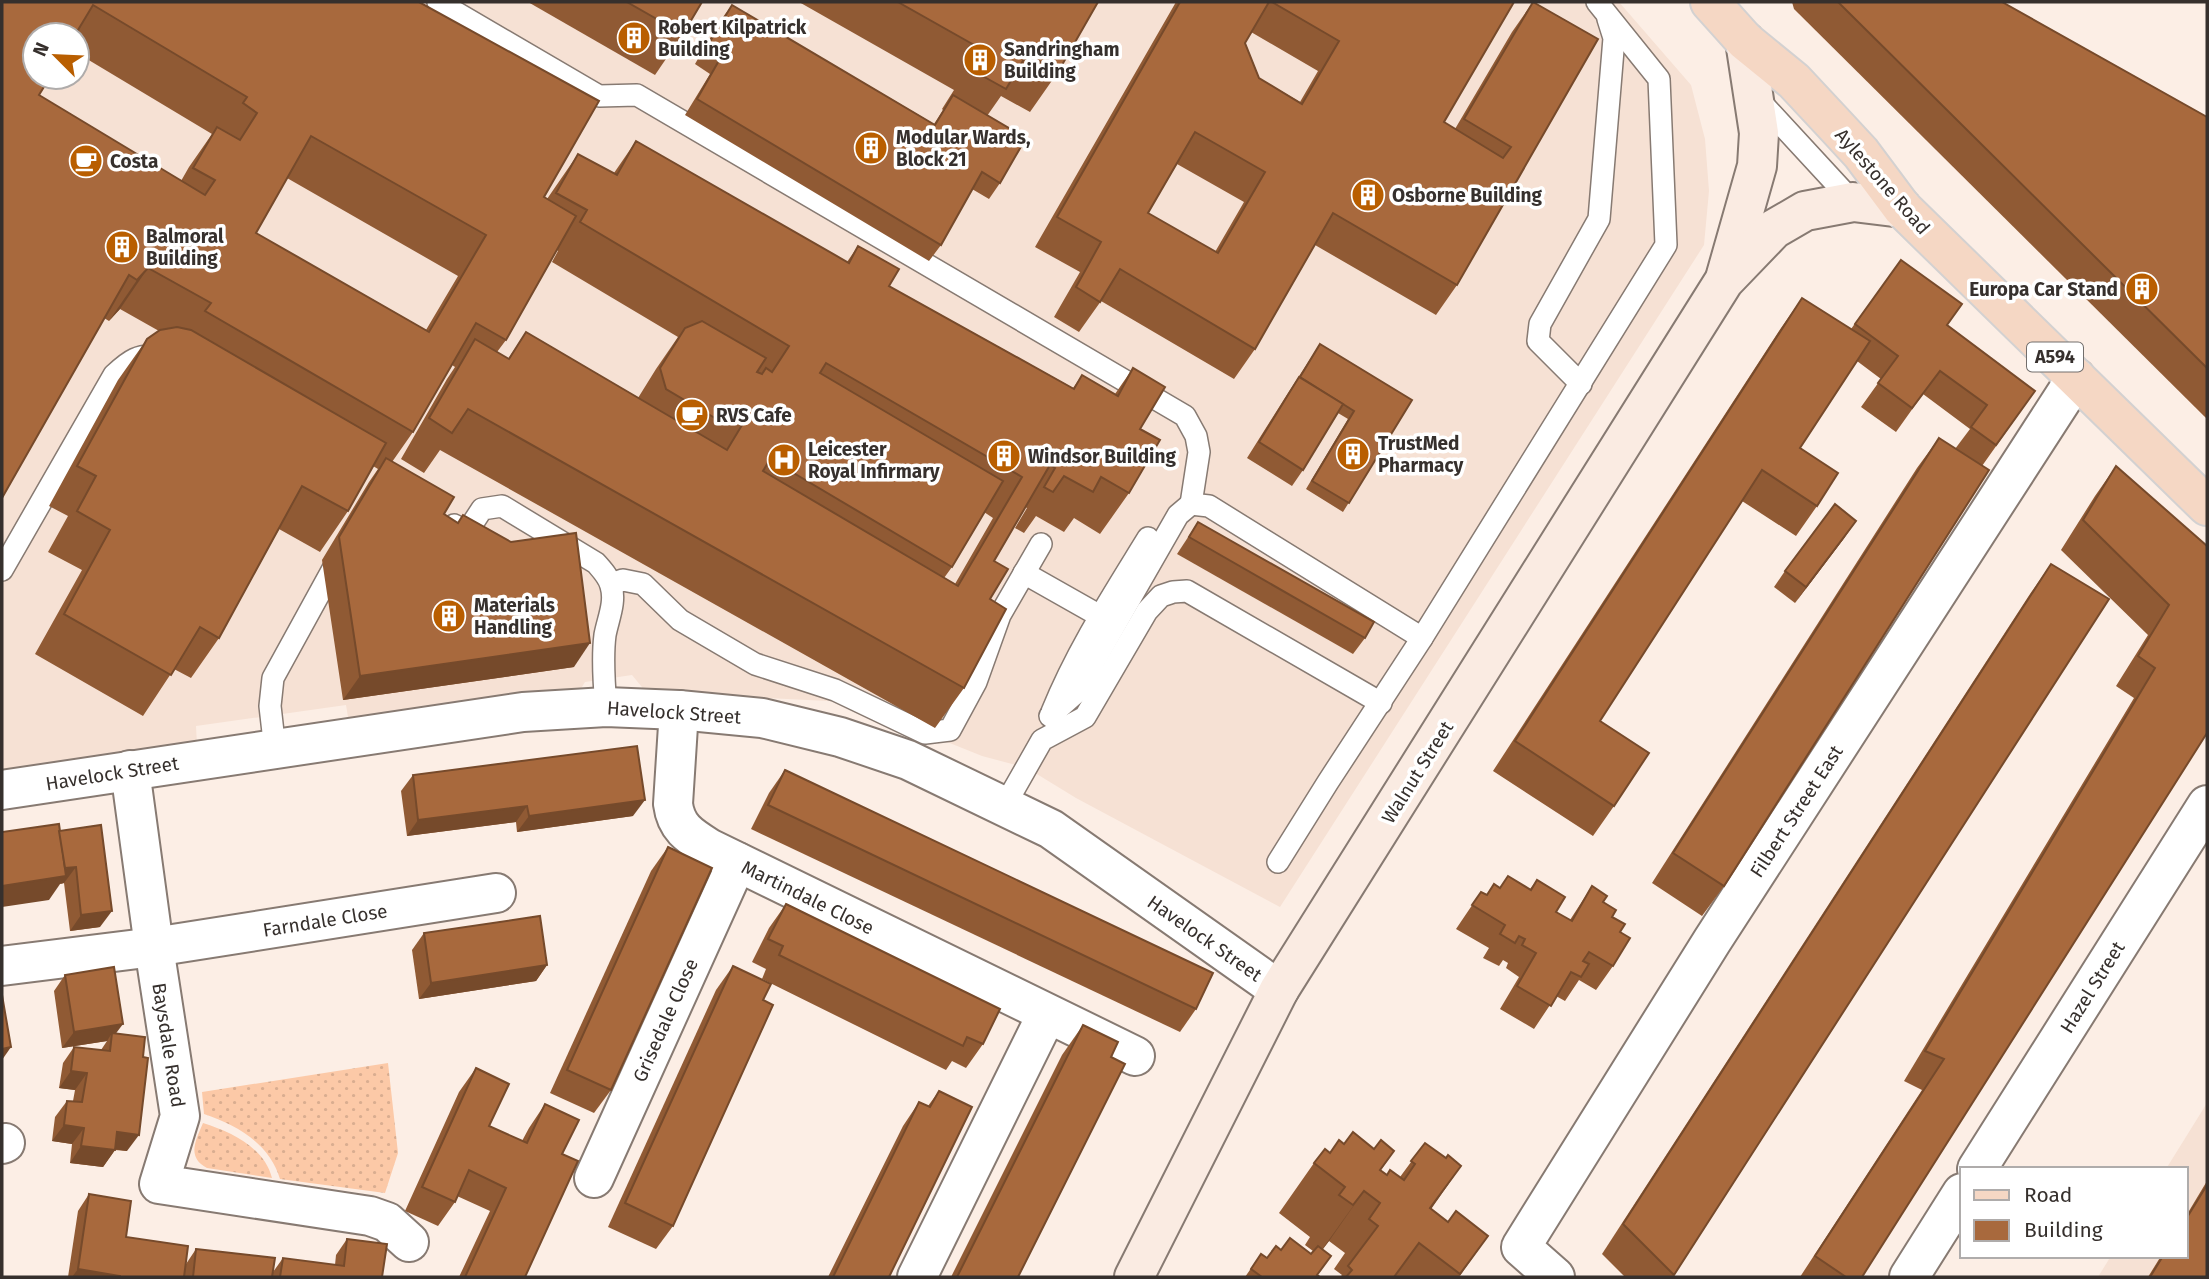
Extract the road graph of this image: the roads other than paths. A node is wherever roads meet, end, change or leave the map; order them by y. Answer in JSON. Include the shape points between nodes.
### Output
{"nodes":[{"id":1,"x":438,"y":2,"type":"edge"},
{"id":2,"x":1710,"y":2,"type":"edge"},
{"id":3,"x":1601,"y":6,"type":"edge"},
{"id":4,"x":1745,"y":41,"type":"junction"},
{"id":5,"x":1754,"y":96,"type":"junction"},
{"id":6,"x":1853,"y":202,"type":"junction"},
{"id":7,"x":1902,"y":208,"type":"junction"},
{"id":8,"x":1724,"y":281,"type":"junction"},
{"id":9,"x":185,"y":365,"type":"edge"},
{"id":10,"x":2076,"y":378,"type":"junction"},
{"id":11,"x":1581,"y":384,"type":"junction"},
{"id":12,"x":1195,"y":470,"type":"junction"},
{"id":13,"x":1191,"y":504,"type":"junction"},
{"id":14,"x":2207,"y":506,"type":"edge"},
{"id":15,"x":443,"y":518,"type":"edge"},
{"id":16,"x":349,"y":540,"type":"edge"},
{"id":17,"x":1041,"y":544,"type":"dead end"},
{"id":18,"x":2,"y":570,"type":"edge"},
{"id":19,"x":1024,"y":573,"type":"junction"},
{"id":20,"x":611,"y":584,"type":"junction"},
{"id":21,"x":1100,"y":616,"type":"junction"},
{"id":22,"x":1422,"y":638,"type":"junction"},
{"id":23,"x":1381,"y":703,"type":"junction"},
{"id":24,"x":606,"y":707,"type":"junction"},
{"id":25,"x":679,"y":710,"type":"junction"},
{"id":26,"x":1050,"y":716,"type":"junction"},
{"id":27,"x":1042,"y":740,"type":"junction"},
{"id":28,"x":275,"y":750,"type":"junction"},
{"id":29,"x":130,"y":770,"type":"junction"},
{"id":30,"x":2,"y":790,"type":"edge"},
{"id":31,"x":1005,"y":805,"type":"junction"},
{"id":32,"x":2207,"y":805,"type":"edge"},
{"id":33,"x":737,"y":862,"type":"junction"},
{"id":34,"x":1279,"y":862,"type":"dead end"},
{"id":35,"x":496,"y":893,"type":"dead end"},
{"id":36,"x":154,"y":947,"type":"junction"},
{"id":37,"x":2,"y":966,"type":"edge"},
{"id":38,"x":1279,"y":990,"type":"junction"},
{"id":39,"x":1046,"y":1014,"type":"junction"},
{"id":40,"x":1135,"y":1056,"type":"dead end"},
{"id":41,"x":1978,"y":1167,"type":"edge"},
{"id":42,"x":594,"y":1178,"type":"dead end"},
{"id":43,"x":1960,"y":1196,"type":"edge"},
{"id":44,"x":409,"y":1242,"type":"dead end"},
{"id":45,"x":917,"y":1277,"type":"edge"},
{"id":46,"x":1134,"y":1277,"type":"edge"},
{"id":47,"x":1555,"y":1277,"type":"edge"},
{"id":48,"x":1909,"y":1277,"type":"edge"}],
"edges":[{"from":1,"to":12,"type":"lane","via":[[599,96],[637,94],[1185,416],[1199,452]]},
{"from":2,"to":4,"type":"main road","name":"Aylestone Road","number":"A594"},
{"from":3,"to":11,"type":"lane","via":[[1614,38],[1599,219],[1540,324],[1538,341]]},
{"from":3,"to":11,"type":"lane","via":[[1659,79],[1666,244]]},
{"from":4,"to":5,"type":"street","name":"Walnut Street"},
{"from":4,"to":7,"type":"main road","name":"Aylestone Road","number":"A594","via":[[1811,99],[1861,153]]},
{"from":5,"to":6,"type":"lane"},
{"from":5,"to":8,"type":"street","name":"Walnut Street","via":[[1757,166]]},
{"from":6,"to":7,"type":"street","name":"Walnut Street"},
{"from":6,"to":8,"type":"street","name":"Walnut Street","via":[[1805,211],[1774,229]]},
{"from":7,"to":10,"type":"main road","name":"Aylestone Road","number":"A594"},
{"from":8,"to":38,"type":"street","name":"Walnut Street"},
{"from":9,"to":18,"type":"lane","via":[[148,355],[132,359],[114,375]]},
{"from":10,"to":14,"type":"main road","name":"Aylestone Road","number":"A594"},
{"from":10,"to":47,"type":"street","name":"Filbert Street East","via":[[1521,1247]]},
{"from":11,"to":22,"type":"lane"},
{"from":12,"to":13,"type":"lane"},
{"from":12,"to":21,"type":"lane"},
{"from":13,"to":22,"type":"lane","via":[[1209,506]]},
{"from":13,"to":26,"type":"lane","via":[[1178,515],[1076,693]]},
{"from":15,"to":20,"type":"lane","via":[[467,532],[482,509],[502,506],[596,563]]},
{"from":16,"to":28,"type":"lane","via":[[273,678],[270,706]]},
{"from":17,"to":19,"type":"lane"},
{"from":19,"to":20,"type":"lane","via":[[1000,615],[975,682],[950,730],[925,733],[835,690],[755,664],[680,620],[643,584],[623,580]]},
{"from":19,"to":21,"type":"lane"},
{"from":20,"to":24,"type":"lane","via":[[605,636]]},
{"from":21,"to":26,"type":"lane"},
{"from":22,"to":23,"type":"lane"},
{"from":23,"to":27,"type":"lane","via":[[1187,591],[1173,592],[1161,596],[1147,611],[1085,717]]},
{"from":23,"to":34,"type":"lane"},
{"from":24,"to":25,"type":"street","name":"Havelock Street"},
{"from":24,"to":28,"type":"street","name":"Havelock Street","via":[[523,712]]},
{"from":25,"to":31,"type":"street","name":"Havelock Street","via":[[762,718],[840,737],[908,760]]},
{"from":25,"to":33,"type":"street","name":"Martindale Close","via":[[675,818],[682,830]]},
{"from":26,"to":27,"type":"lane"},
{"from":27,"to":31,"type":"lane"},
{"from":28,"to":29,"type":"street","name":"Havelock Street"},
{"from":29,"to":30,"type":"street","name":"Havelock Street"},
{"from":29,"to":36,"type":"street","name":"Baysdale Road"},
{"from":31,"to":38,"type":"street","name":"Havelock Street","via":[[1051,828]]},
{"from":32,"to":41,"type":"street","name":"Hazel Street"},
{"from":33,"to":39,"type":"street","name":"Martindale Close"},
{"from":33,"to":42,"type":"street","name":"Grisedale Close"},
{"from":35,"to":36,"type":"street","name":"Farndale Close"},
{"from":36,"to":37,"type":"street","name":"Farndale Close"},
{"from":36,"to":44,"type":"street","name":"Baysdale Road","via":[[180,1116],[159,1184],[370,1216],[387,1223]]},
{"from":38,"to":46,"type":"street","name":"Walnut Street"},
{"from":39,"to":40,"type":"street","name":"Martindale Close"},
{"from":39,"to":45,"type":"street"},
{"from":43,"to":48,"type":"street"}]}
